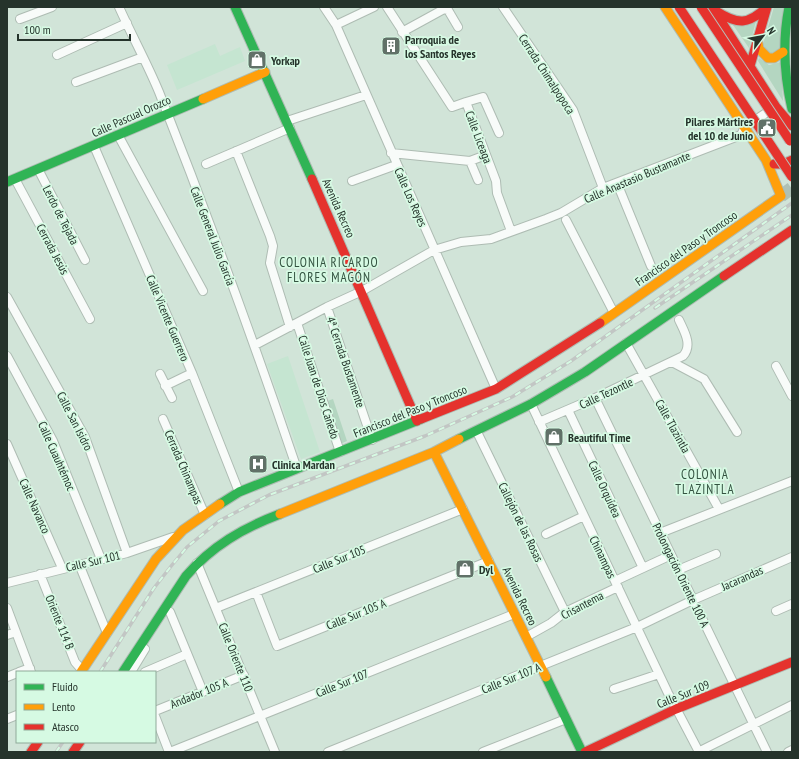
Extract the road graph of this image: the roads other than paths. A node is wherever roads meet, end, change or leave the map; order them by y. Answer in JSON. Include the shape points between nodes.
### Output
{"nodes":[{"id":1,"x":52,"y":7,"type":"edge"},
{"id":2,"x":120,"y":7,"type":"edge"},
{"id":3,"x":235,"y":7,"type":"edge"},
{"id":4,"x":374,"y":7,"type":"edge"},
{"id":5,"x":387,"y":7,"type":"edge"},
{"id":6,"x":503,"y":7,"type":"edge"},
{"id":7,"x":665,"y":7,"type":"edge"},
{"id":8,"x":679,"y":7,"type":"edge"},
{"id":9,"x":701,"y":7,"type":"edge"},
{"id":10,"x":767,"y":7,"type":"edge"},
{"id":11,"x":788,"y":7,"type":"edge"},
{"id":12,"x":327,"y":8,"type":"edge"},
{"id":13,"x":713,"y":8,"type":"edge"},
{"id":14,"x":20,"y":19,"type":"dead end"},
{"id":15,"x":127,"y":23,"type":"junction"},
{"id":16,"x":336,"y":25,"type":"junction"},
{"id":17,"x":458,"y":27,"type":"dead end"},
{"id":18,"x":402,"y":32,"type":"junction"},
{"id":19,"x":757,"y":38,"type":"junction"},
{"id":20,"x":783,"y":52,"type":"junction"},
{"id":21,"x":57,"y":55,"type":"dead end"},
{"id":22,"x":142,"y":57,"type":"junction"},
{"id":23,"x":750,"y":66,"type":"junction"},
{"id":24,"x":264,"y":72,"type":"junction"},
{"id":25,"x":76,"y":82,"type":"dead end"},
{"id":26,"x":366,"y":95,"type":"junction"},
{"id":27,"x":466,"y":102,"type":"junction"},
{"id":28,"x":776,"y":106,"type":"junction"},
{"id":29,"x":792,"y":109,"type":"edge"},
{"id":30,"x":166,"y":114,"type":"junction"},
{"id":31,"x":288,"y":124,"type":"junction"},
{"id":32,"x":792,"y":126,"type":"edge"},
{"id":33,"x":745,"y":127,"type":"junction"},
{"id":34,"x":499,"y":133,"type":"dead end"},
{"id":35,"x":118,"y":135,"type":"junction"},
{"id":36,"x":792,"y":143,"type":"edge"},
{"id":37,"x":94,"y":146,"type":"junction"},
{"id":38,"x":236,"y":151,"type":"junction"},
{"id":39,"x":391,"y":153,"type":"junction"},
{"id":40,"x":486,"y":155,"type":"junction"},
{"id":41,"x":766,"y":160,"type":"junction"},
{"id":42,"x":792,"y":160,"type":"edge"},
{"id":43,"x":470,"y":161,"type":"junction"},
{"id":44,"x":206,"y":164,"type":"dead end"},
{"id":45,"x":396,"y":165,"type":"junction"},
{"id":46,"x":38,"y":169,"type":"junction"},
{"id":47,"x":792,"y":177,"type":"edge"},
{"id":48,"x":11,"y":180,"type":"edge"},
{"id":49,"x":478,"y":180,"type":"dead end"},
{"id":50,"x":352,"y":181,"type":"dead end"},
{"id":51,"x":617,"y":182,"type":"junction"},
{"id":52,"x":603,"y":188,"type":"junction"},
{"id":53,"x":566,"y":220,"type":"dead end"},
{"id":54,"x":792,"y":230,"type":"edge"},
{"id":55,"x":511,"y":231,"type":"junction"},
{"id":56,"x":434,"y":250,"type":"junction"},
{"id":57,"x":85,"y":260,"type":"dead end"},
{"id":58,"x":651,"y":266,"type":"dead end"},
{"id":59,"x":203,"y":291,"type":"dead end"},
{"id":60,"x":362,"y":291,"type":"junction"},
{"id":61,"x":7,"y":297,"type":"edge"},
{"id":62,"x":327,"y":307,"type":"junction"},
{"id":63,"x":614,"y":313,"type":"junction"},
{"id":64,"x":90,"y":319,"type":"dead end"},
{"id":65,"x":679,"y":320,"type":"dead end"},
{"id":66,"x":294,"y":325,"type":"junction"},
{"id":67,"x":626,"y":343,"type":"junction"},
{"id":68,"x":255,"y":345,"type":"junction"},
{"id":69,"x":7,"y":356,"type":"edge"},
{"id":70,"x":672,"y":362,"type":"junction"},
{"id":71,"x":776,"y":366,"type":"dead end"},
{"id":72,"x":192,"y":373,"type":"junction"},
{"id":73,"x":160,"y":374,"type":"dead end"},
{"id":74,"x":645,"y":375,"type":"junction"},
{"id":75,"x":165,"y":386,"type":"junction"},
{"id":76,"x":496,"y":389,"type":"junction"},
{"id":77,"x":792,"y":396,"type":"edge"},
{"id":78,"x":172,"y":398,"type":"dead end"},
{"id":79,"x":595,"y":398,"type":"junction"},
{"id":80,"x":531,"y":404,"type":"junction"},
{"id":81,"x":568,"y":410,"type":"junction"},
{"id":82,"x":163,"y":419,"type":"dead end"},
{"id":83,"x":417,"y":421,"type":"junction"},
{"id":84,"x":539,"y":422,"type":"junction"},
{"id":85,"x":476,"y":432,"type":"junction"},
{"id":86,"x":737,"y":432,"type":"dead end"},
{"id":87,"x":372,"y":440,"type":"junction"},
{"id":88,"x":7,"y":444,"type":"edge"},
{"id":89,"x":340,"y":452,"type":"junction"},
{"id":90,"x":434,"y":452,"type":"junction"},
{"id":91,"x":297,"y":469,"type":"junction"},
{"id":92,"x":792,"y":481,"type":"edge"},
{"id":93,"x":239,"y":492,"type":"junction"},
{"id":94,"x":463,"y":509,"type":"junction"},
{"id":95,"x":720,"y":509,"type":"junction"},
{"id":96,"x":205,"y":515,"type":"junction"},
{"id":97,"x":584,"y":516,"type":"junction"},
{"id":98,"x":660,"y":533,"type":"junction"},
{"id":99,"x":546,"y":534,"type":"dead end"},
{"id":100,"x":177,"y":536,"type":"junction"},
{"id":101,"x":127,"y":553,"type":"junction"},
{"id":102,"x":716,"y":554,"type":"dead end"},
{"id":103,"x":671,"y":555,"type":"junction"},
{"id":104,"x":792,"y":556,"type":"edge"},
{"id":105,"x":101,"y":559,"type":"junction"},
{"id":106,"x":489,"y":561,"type":"junction"},
{"id":107,"x":197,"y":562,"type":"junction"},
{"id":108,"x":79,"y":564,"type":"junction"},
{"id":109,"x":62,"y":568,"type":"junction"},
{"id":110,"x":643,"y":568,"type":"junction"},
{"id":111,"x":678,"y":570,"type":"junction"},
{"id":112,"x":40,"y":574,"type":"junction"},
{"id":113,"x":7,"y":583,"type":"edge"},
{"id":114,"x":616,"y":584,"type":"junction"},
{"id":115,"x":256,"y":592,"type":"junction"},
{"id":116,"x":693,"y":600,"type":"junction"},
{"id":117,"x":792,"y":604,"type":"edge"},
{"id":118,"x":7,"y":608,"type":"edge"},
{"id":119,"x":216,"y":608,"type":"junction"},
{"id":120,"x":776,"y":611,"type":"dead end"},
{"id":121,"x":565,"y":612,"type":"junction"},
{"id":122,"x":514,"y":614,"type":"junction"},
{"id":123,"x":637,"y":627,"type":"junction"},
{"id":124,"x":16,"y":632,"type":"junction"},
{"id":125,"x":107,"y":633,"type":"junction"},
{"id":126,"x":7,"y":635,"type":"edge"},
{"id":127,"x":149,"y":636,"type":"junction"},
{"id":128,"x":526,"y":637,"type":"junction"},
{"id":129,"x":187,"y":654,"type":"junction"},
{"id":130,"x":792,"y":662,"type":"edge"},
{"id":131,"x":541,"y":666,"type":"junction"},
{"id":132,"x":30,"y":670,"type":"edge"},
{"id":133,"x":134,"y":670,"type":"edge"},
{"id":134,"x":82,"y":671,"type":"edge"},
{"id":135,"x":124,"y":671,"type":"edge"},
{"id":136,"x":147,"y":671,"type":"edge"},
{"id":137,"x":659,"y":674,"type":"junction"},
{"id":138,"x":244,"y":675,"type":"junction"},
{"id":139,"x":735,"y":686,"type":"junction"},
{"id":140,"x":614,"y":689,"type":"dead end"},
{"id":141,"x":203,"y":692,"type":"junction"},
{"id":142,"x":792,"y":705,"type":"edge"},
{"id":143,"x":676,"y":709,"type":"junction"},
{"id":144,"x":156,"y":710,"type":"edge"},
{"id":145,"x":16,"y":714,"type":"edge"},
{"id":146,"x":260,"y":716,"type":"junction"},
{"id":147,"x":7,"y":719,"type":"edge"},
{"id":148,"x":156,"y":719,"type":"edge"},
{"id":149,"x":566,"y":719,"type":"junction"},
{"id":150,"x":753,"y":725,"type":"junction"},
{"id":151,"x":37,"y":743,"type":"edge"},
{"id":152,"x":79,"y":743,"type":"edge"},
{"id":153,"x":792,"y":750,"type":"edge"},
{"id":154,"x":31,"y":752,"type":"edge"},
{"id":155,"x":73,"y":752,"type":"edge"},
{"id":156,"x":169,"y":752,"type":"edge"},
{"id":157,"x":275,"y":752,"type":"edge"},
{"id":158,"x":328,"y":752,"type":"edge"},
{"id":159,"x":483,"y":752,"type":"edge"},
{"id":160,"x":582,"y":752,"type":"edge"},
{"id":161,"x":585,"y":752,"type":"edge"},
{"id":162,"x":699,"y":752,"type":"edge"},
{"id":163,"x":767,"y":752,"type":"edge"},
{"id":164,"x":788,"y":752,"type":"edge"}],
"edges":[{"from":1,"to":14,"type":"street"},
{"from":2,"to":15,"type":"street","name":"Calle General Julio García"},
{"from":3,"to":24,"type":"main road","name":"Avenida Recreo"},
{"from":4,"to":16,"type":"street"},
{"from":5,"to":18,"type":"street","name":"Calle Liceaga"},
{"from":6,"to":52,"type":"street","name":"Cerrada Chimalpopoca","via":[[572,110]]},
{"from":7,"to":33,"type":"main road"},
{"from":8,"to":47,"type":"main road","bridge":true},
{"from":9,"to":36,"type":"main road","bridge":true},
{"from":10,"to":13,"type":"main road","via":[[755,17],[741,22],[731,20]]},
{"from":10,"to":19,"type":"main road"},
{"from":11,"to":20,"type":"main road"},
{"from":12,"to":16,"type":"street","name":"Calle Los Reyes"},
{"from":13,"to":23,"type":"main road"},
{"from":15,"to":21,"type":"street"},
{"from":15,"to":22,"type":"street","name":"Calle General Julio García"},
{"from":16,"to":26,"type":"street","name":"Calle Los Reyes"},
{"from":17,"to":18,"type":"street","via":[[449,11],[444,9]]},
{"from":18,"to":27,"type":"street","name":"Calle Liceaga","via":[[452,107]]},
{"from":19,"to":20,"type":"main road","via":[[759,49],[768,58],[774,58]]},
{"from":19,"to":23,"type":"main road"},
{"from":20,"to":29,"type":"main road"},
{"from":22,"to":25,"type":"street"},
{"from":22,"to":30,"type":"street","name":"Calle General Julio García"},
{"from":23,"to":28,"type":"main road"},
{"from":24,"to":30,"type":"main road","name":"Calle Pascual Orozco"},
{"from":24,"to":31,"type":"main road","name":"Avenida Recreo"},
{"from":26,"to":31,"type":"street"},
{"from":26,"to":39,"type":"street","name":"Calle Los Reyes"},
{"from":27,"to":34,"type":"street","via":[[483,97]]},
{"from":27,"to":40,"type":"street","name":"Calle Liceaga"},
{"from":28,"to":32,"type":"main road"},
{"from":28,"to":33,"type":"street","name":"Calle Anastasio Bustamante"},
{"from":30,"to":35,"type":"main road","name":"Calle Pascual Orozco"},
{"from":30,"to":68,"type":"street","name":"Calle General Julio García"},
{"from":31,"to":38,"type":"street"},
{"from":31,"to":60,"type":"main road","name":"Avenida Recreo"},
{"from":33,"to":41,"type":"main road"},
{"from":33,"to":51,"type":"street","name":"Calle Anastasio Bustamante","via":[[741,134]]},
{"from":35,"to":37,"type":"main road","name":"Calle Pascual Orozco"},
{"from":35,"to":59,"type":"street"},
{"from":37,"to":46,"type":"main road","name":"Calle Pascual Orozco"},
{"from":37,"to":72,"type":"street","name":"Calle Vicente Guerrero"},
{"from":38,"to":44,"type":"street"},
{"from":38,"to":66,"type":"street","name":"Calle Juan de Dios Cañedo","via":[[270,236],[273,246],[270,263]]},
{"from":39,"to":43,"type":"street"},
{"from":39,"to":45,"type":"street","name":"Calle Los Reyes"},
{"from":40,"to":43,"type":"street"},
{"from":40,"to":55,"type":"street","name":"Calle Liceaga"},
{"from":41,"to":42,"type":"main road","via":[[778,164]]},
{"from":41,"to":63,"type":"main road","name":"Francisco del Paso y Troncoso","via":[[781,196]]},
{"from":43,"to":49,"type":"street"},
{"from":45,"to":50,"type":"street"},
{"from":45,"to":56,"type":"street","name":"Calle Los Reyes"},
{"from":46,"to":48,"type":"main road","name":"Calle Pascual Orozco"},
{"from":46,"to":57,"type":"street","name":"Lerdo de Tejada"},
{"from":48,"to":64,"type":"street","name":"Cerrada Jesús"},
{"from":51,"to":52,"type":"street","name":"Calle Anastasio Bustamante"},
{"from":51,"to":58,"type":"street"},
{"from":52,"to":55,"type":"street","name":"Calle Anastasio Bustamante","via":[[561,213]]},
{"from":53,"to":63,"type":"street"},
{"from":54,"to":67,"type":"main road"},
{"from":55,"to":56,"type":"street","name":"Calle Anastasio Bustamante","via":[[491,239],[461,242]]},
{"from":56,"to":60,"type":"street","name":"Calle Anastasio Bustamante"},
{"from":56,"to":76,"type":"street","name":"Calle Los Reyes"},
{"from":60,"to":62,"type":"street","name":"Calle Anastasio Bustamante"},
{"from":60,"to":83,"type":"main road","name":"Avenida Recreo"},
{"from":61,"to":101,"type":"street","name":"Calle San Isidro","via":[[85,437]]},
{"from":62,"to":66,"type":"street","name":"Calle Anastasio Bustamante"},
{"from":62,"to":87,"type":"street","name":"4ª Cerrada Bustamente"},
{"from":63,"to":76,"type":"main road","name":"Francisco del Paso y Troncoso"},
{"from":65,"to":70,"type":"street","name":"Calle Tezontle","via":[[687,337],[688,351]]},
{"from":66,"to":68,"type":"street","name":"Calle Anastasio Bustamante"},
{"from":66,"to":89,"type":"street","name":"Calle Juan de Dios Cañedo"},
{"from":67,"to":74,"type":"street","name":"Calle Tlazintla"},
{"from":67,"to":80,"type":"main road"},
{"from":68,"to":91,"type":"street","name":"Calle General Julio García"},
{"from":69,"to":105,"type":"street","name":"Calle Cuauhtémoc","via":[[53,441]]},
{"from":70,"to":74,"type":"street","name":"Calle Tezontle"},
{"from":70,"to":86,"type":"street","via":[[704,380]]},
{"from":71,"to":77,"type":"street"},
{"from":72,"to":75,"type":"street"},
{"from":72,"to":93,"type":"street","name":"Calle Vicente Guerrero"},
{"from":73,"to":75,"type":"street"},
{"from":74,"to":79,"type":"street","name":"Calle Tezontle"},
{"from":74,"to":95,"type":"street","name":"Calle Tlazintla"},
{"from":75,"to":78,"type":"street"},
{"from":76,"to":83,"type":"main road","name":"Francisco del Paso y Troncoso"},
{"from":79,"to":81,"type":"street","name":"Calle Tezontle"},
{"from":79,"to":98,"type":"street","name":"Prolongación Oriente 100 A"},
{"from":80,"to":84,"type":"street","name":"Chinampas"},
{"from":80,"to":85,"type":"main road"},
{"from":81,"to":84,"type":"street","name":"Calle Tezontle"},
{"from":81,"to":110,"type":"street","name":"Calle Orquídea"},
{"from":82,"to":96,"type":"street","name":"Cerrada Chinampas"},
{"from":83,"to":87,"type":"main road","name":"Francisco del Paso y Troncoso"},
{"from":84,"to":97,"type":"street","name":"Chinampas"},
{"from":85,"to":90,"type":"main road"},
{"from":85,"to":121,"type":"street","name":"Callejón de las Rosas"},
{"from":87,"to":89,"type":"main road","name":"Francisco del Paso y Troncoso"},
{"from":88,"to":109,"type":"street","name":"Calle Navanco"},
{"from":89,"to":91,"type":"main road","name":"Francisco del Paso y Troncoso"},
{"from":90,"to":94,"type":"main road","name":"Avenida Recreo"},
{"from":90,"to":107,"type":"main road","via":[[247,527],[226,539]]},
{"from":91,"to":93,"type":"main road","name":"Francisco del Paso y Troncoso"},
{"from":92,"to":95,"type":"street"},
{"from":93,"to":96,"type":"main road","name":"Francisco del Paso y Troncoso"},
{"from":94,"to":106,"type":"main road","name":"Avenida Recreo"},
{"from":94,"to":115,"type":"street","name":"Calle Sur 105"},
{"from":95,"to":98,"type":"street"},
{"from":96,"to":100,"type":"main road","name":"Francisco del Paso y Troncoso"},
{"from":97,"to":99,"type":"street"},
{"from":97,"to":114,"type":"street","name":"Chinampas"},
{"from":98,"to":103,"type":"street","name":"Prolongación Oriente 100 A"},
{"from":100,"to":101,"type":"street","name":"Calle Sur 101"},
{"from":100,"to":125,"type":"main road","name":"Francisco del Paso y Troncoso","via":[[130,595]]},
{"from":101,"to":105,"type":"street","name":"Calle Sur 101"},
{"from":102,"to":111,"type":"street"},
{"from":103,"to":110,"type":"street","name":"Crisantema"},
{"from":103,"to":111,"type":"street","name":"Prolongación Oriente 100 A"},
{"from":104,"to":116,"type":"street","name":"Jacarandas"},
{"from":105,"to":108,"type":"street","name":"Calle Sur 101"},
{"from":106,"to":115,"type":"street","name":"Calle Sur 105 A","via":[[277,646]]},
{"from":106,"to":122,"type":"main road","name":"Avenida Recreo"},
{"from":107,"to":119,"type":"street","name":"Calle Oriente 110"},
{"from":107,"to":127,"type":"main road","via":[[170,599]]},
{"from":108,"to":109,"type":"street","name":"Calle Sur 101"},
{"from":108,"to":125,"type":"street"},
{"from":109,"to":112,"type":"street","name":"Calle Sur 101"},
{"from":110,"to":114,"type":"street","name":"Crisantema"},
{"from":111,"to":116,"type":"street","name":"Prolongación Oriente 100 A"},
{"from":112,"to":113,"type":"street","name":"Calle Sur 101"},
{"from":112,"to":134,"type":"street","name":"Oriente 114 B","via":[[75,662]]},
{"from":114,"to":121,"type":"street","name":"Crisantema"},
{"from":114,"to":123,"type":"street","name":"Chinampas"},
{"from":115,"to":119,"type":"street","name":"Calle Sur 105"},
{"from":116,"to":123,"type":"street","name":"Calle Sur 107 A"},
{"from":116,"to":139,"type":"street","name":"Prolongación Oriente 100 A"},
{"from":117,"to":120,"type":"street"},
{"from":118,"to":124,"type":"street"},
{"from":119,"to":138,"type":"street","name":"Calle Oriente 110"},
{"from":121,"to":128,"type":"street","name":"Crisantema"},
{"from":122,"to":128,"type":"main road","name":"Avenida Recreo"},
{"from":122,"to":146,"type":"street","name":"Calle Sur 107"},
{"from":123,"to":131,"type":"street","name":"Calle Sur 107 A"},
{"from":123,"to":137,"type":"street","name":"Chinampas"},
{"from":124,"to":126,"type":"street"},
{"from":124,"to":132,"type":"street"},
{"from":125,"to":134,"type":"main road","name":"Francisco del Paso y Troncoso"},
{"from":127,"to":129,"type":"street","via":[[170,612]]},
{"from":127,"to":133,"type":"street"},
{"from":127,"to":135,"type":"main road"},
{"from":128,"to":131,"type":"main road","name":"Avenida Recreo"},
{"from":129,"to":136,"type":"street"},
{"from":129,"to":141,"type":"street"},
{"from":130,"to":139,"type":"main road","name":"Calle Sur 109"},
{"from":131,"to":149,"type":"main road","name":"Avenida Recreo"},
{"from":131,"to":158,"type":"street","name":"Calle Sur 107 A"},
{"from":137,"to":140,"type":"street"},
{"from":137,"to":143,"type":"street","name":"Chinampas"},
{"from":138,"to":141,"type":"street","name":"Andador 105 A"},
{"from":138,"to":146,"type":"street","name":"Calle Oriente 110"},
{"from":139,"to":143,"type":"main road","name":"Calle Sur 109"},
{"from":139,"to":150,"type":"street","name":"Prolongación Oriente 100 A"},
{"from":141,"to":144,"type":"street","name":"Andador 105 A"},
{"from":142,"to":150,"type":"street"},
{"from":143,"to":161,"type":"main road","name":"Calle Sur 109"},
{"from":143,"to":162,"type":"street","name":"Chinampas"},
{"from":145,"to":147,"type":"street"},
{"from":146,"to":156,"type":"street","name":"Calle Sur 107"},
{"from":146,"to":157,"type":"street","name":"Calle Oriente 110"},
{"from":148,"to":156,"type":"street"},
{"from":149,"to":159,"type":"street"},
{"from":149,"to":160,"type":"main road","name":"Avenida Recreo"},
{"from":150,"to":162,"type":"street"},
{"from":150,"to":163,"type":"street","name":"Prolongación Oriente 100 A"},
{"from":151,"to":154,"type":"main road"},
{"from":152,"to":155,"type":"main road"},
{"from":153,"to":164,"type":"street"}]}
